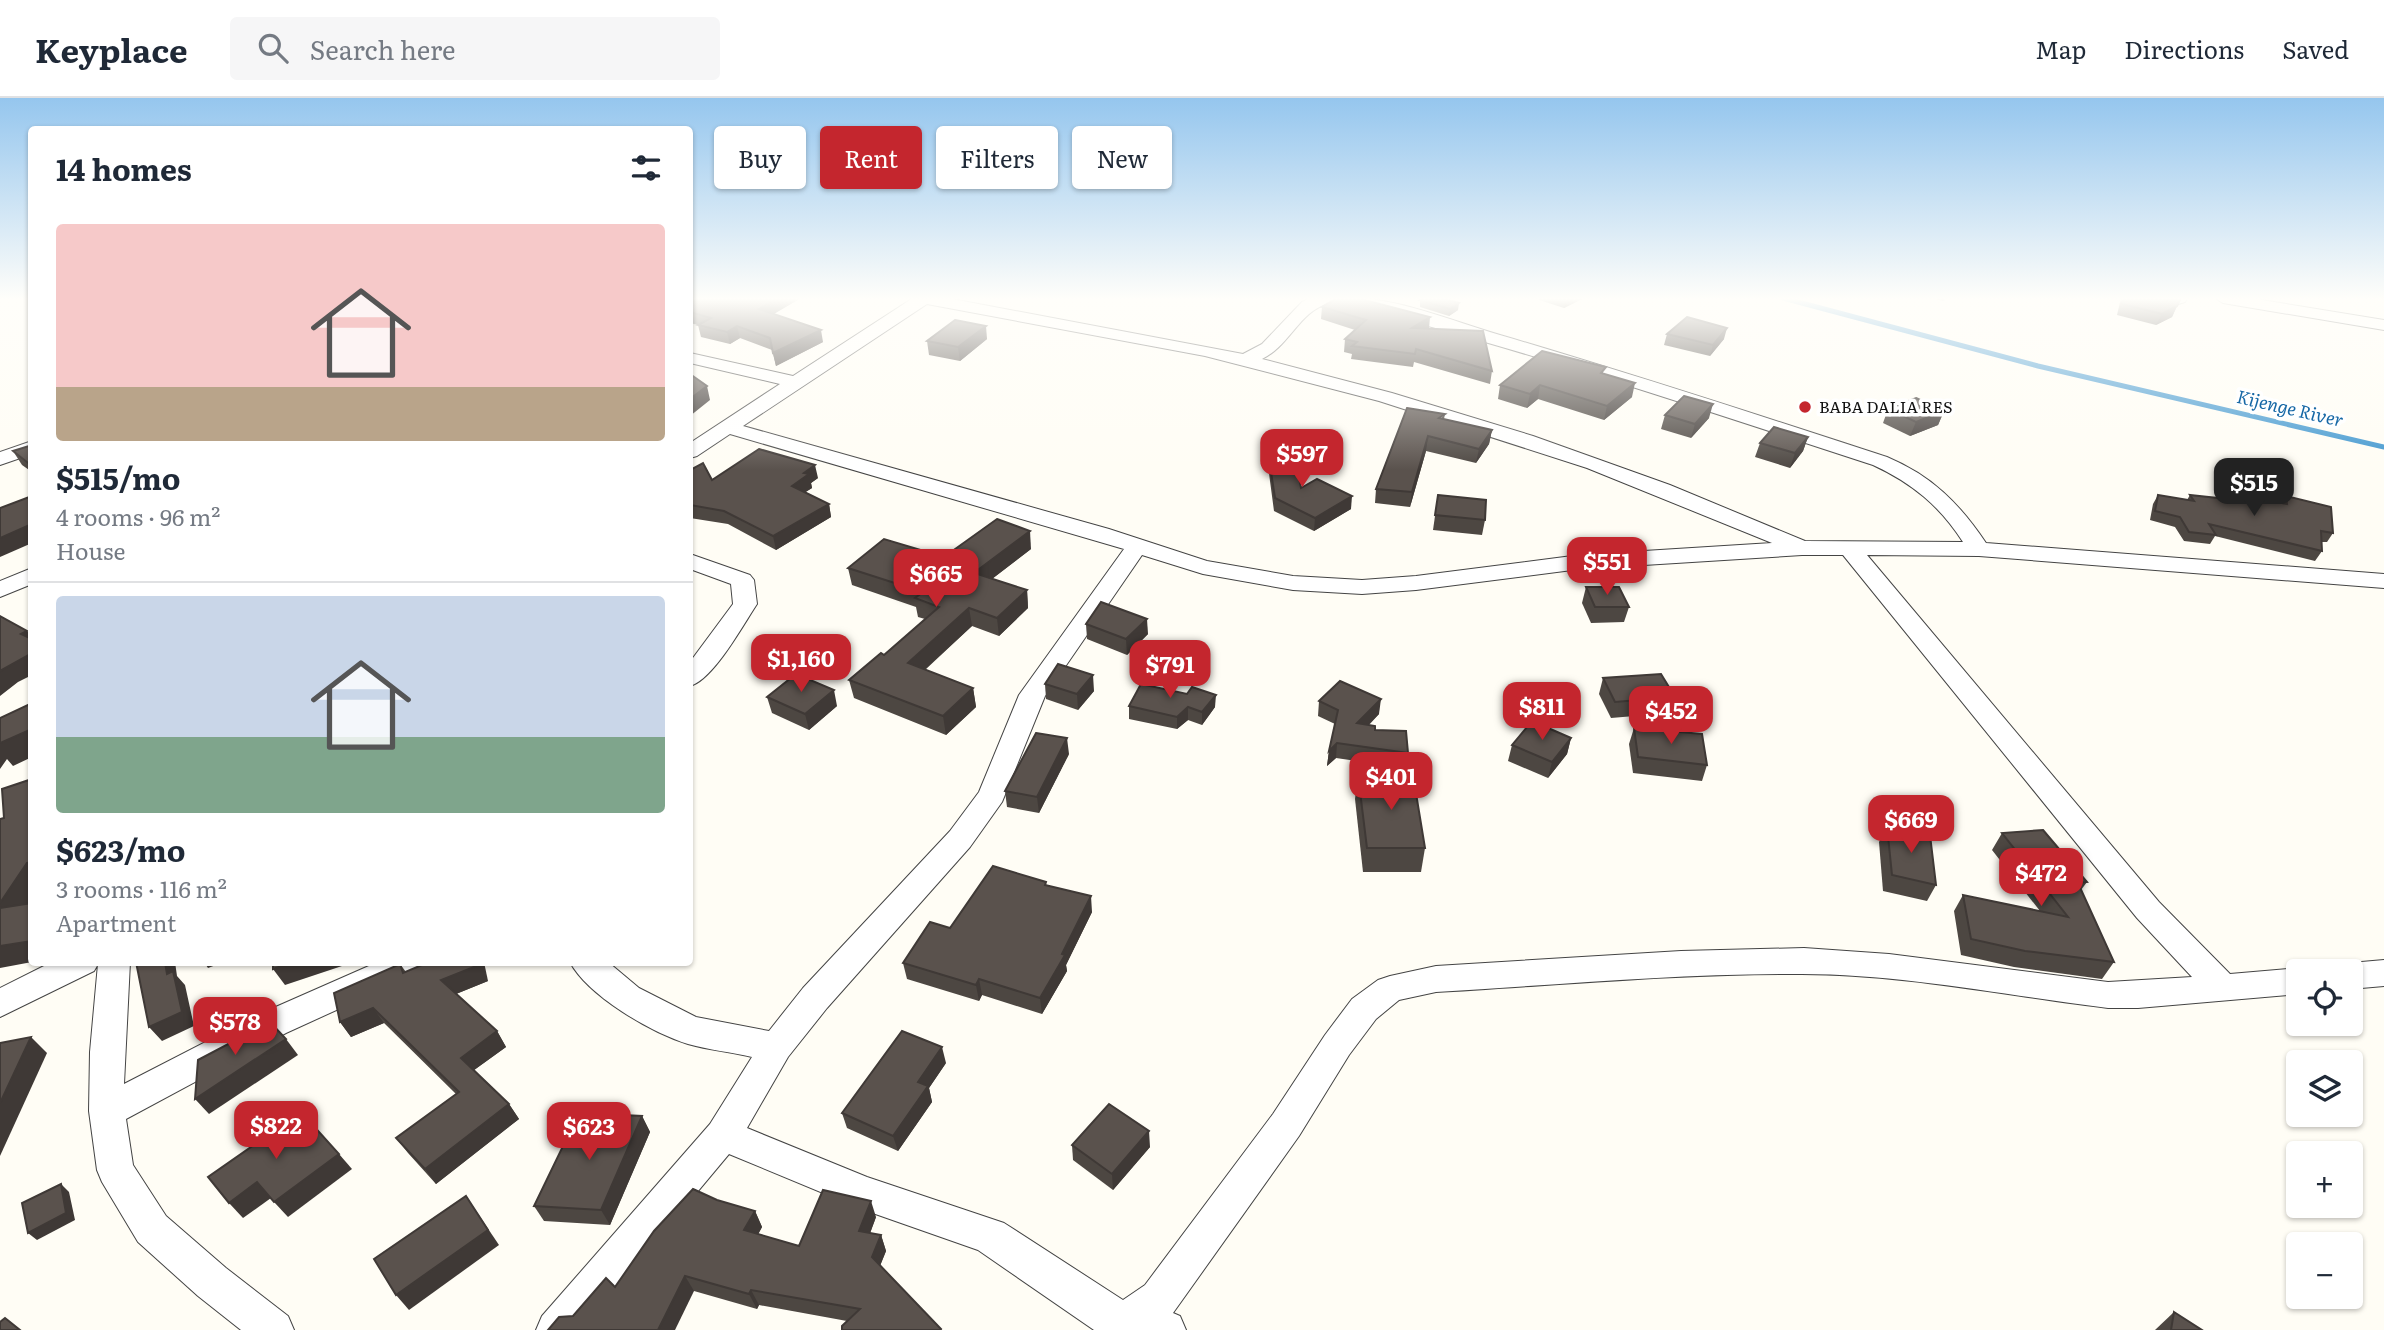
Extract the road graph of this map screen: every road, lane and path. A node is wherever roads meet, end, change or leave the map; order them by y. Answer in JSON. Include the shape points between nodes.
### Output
{"nodes":[{"id":1,"x":839,"y":355,"type":"edge"},
{"id":2,"x":1220,"y":355,"type":"edge"},
{"id":3,"x":1253,"y":355,"type":"edge"},
{"id":4,"x":1551,"y":355,"type":"edge"},
{"id":5,"x":693,"y":359,"type":"edge"},
{"id":6,"x":1243,"y":360,"type":"junction"},
{"id":7,"x":798,"y":383,"type":"junction"},
{"id":8,"x":729,"y":428,"type":"junction"},
{"id":9,"x":28,"y":448,"type":"edge"},
{"id":10,"x":693,"y":450,"type":"edge"},
{"id":11,"x":0,"y":459,"type":"edge"},
{"id":12,"x":1136,"y":547,"type":"junction"},
{"id":13,"x":1802,"y":548,"type":"junction"},
{"id":14,"x":1850,"y":549,"type":"junction"},
{"id":15,"x":1979,"y":549,"type":"junction"},
{"id":16,"x":693,"y":562,"type":"edge"},
{"id":17,"x":28,"y":577,"type":"edge"},
{"id":18,"x":2384,"y":582,"type":"edge"},
{"id":19,"x":0,"y":590,"type":"edge"},
{"id":20,"x":693,"y":674,"type":"edge"},
{"id":21,"x":75,"y":966,"type":"edge"},
{"id":22,"x":114,"y":966,"type":"edge"},
{"id":23,"x":402,"y":966,"type":"edge"},
{"id":24,"x":591,"y":966,"type":"edge"},
{"id":25,"x":2384,"y":973,"type":"edge"},
{"id":26,"x":2363,"y":975,"type":"edge"},
{"id":27,"x":2286,"y":982,"type":"edge"},
{"id":28,"x":2222,"y":987,"type":"junction"},
{"id":29,"x":0,"y":1003,"type":"edge"},
{"id":30,"x":776,"y":1047,"type":"junction"},
{"id":31,"x":107,"y":1111,"type":"junction"},
{"id":32,"x":723,"y":1135,"type":"junction"},
{"id":33,"x":1134,"y":1325,"type":"edge"},
{"id":34,"x":274,"y":1330,"type":"edge"},
{"id":35,"x":556,"y":1330,"type":"edge"}],
"edges":[{"from":1,"to":7,"type":"street"},
{"from":2,"to":6,"type":"street"},
{"from":3,"to":6,"type":"street"},
{"from":4,"to":15,"type":"street","via":[[1906,471],[1930,485]]},
{"from":5,"to":7,"type":"street"},
{"from":6,"to":13,"type":"street","via":[[1483,426],[1717,510]]},
{"from":7,"to":8,"type":"street"},
{"from":8,"to":10,"type":"street"},
{"from":8,"to":12,"type":"street"},
{"from":9,"to":11,"type":"street"},
{"from":12,"to":13,"type":"street","via":[[1249,577],[1362,587],[1580,562]]},
{"from":12,"to":30,"type":"street","via":[[1032,695],[992,795]]},
{"from":13,"to":14,"type":"street"},
{"from":14,"to":15,"type":"street"},
{"from":14,"to":28,"type":"street","via":[[2148,910]]},
{"from":15,"to":18,"type":"street"},
{"from":16,"to":20,"type":"street","via":[[742,580],[745,604]]},
{"from":17,"to":19,"type":"street"},
{"from":21,"to":29,"type":"street"},
{"from":22,"to":31,"type":"street"},
{"from":23,"to":31,"type":"street","via":[[274,1023]]},
{"from":24,"to":30,"type":"street","via":[[627,998],[690,1030]]},
{"from":25,"to":26,"type":"street"},
{"from":27,"to":28,"type":"street"},
{"from":28,"to":33,"type":"street","via":[[2108,995],[1804,961],[1436,979],[1390,989],[1350,1027],[1286,1125],[1159,1299]]},
{"from":30,"to":32,"type":"street"},
{"from":31,"to":34,"type":"street","via":[[115,1170],[152,1229]]},
{"from":32,"to":33,"type":"street","via":[[864,1193],[990,1236]]},
{"from":32,"to":35,"type":"street"}]}
